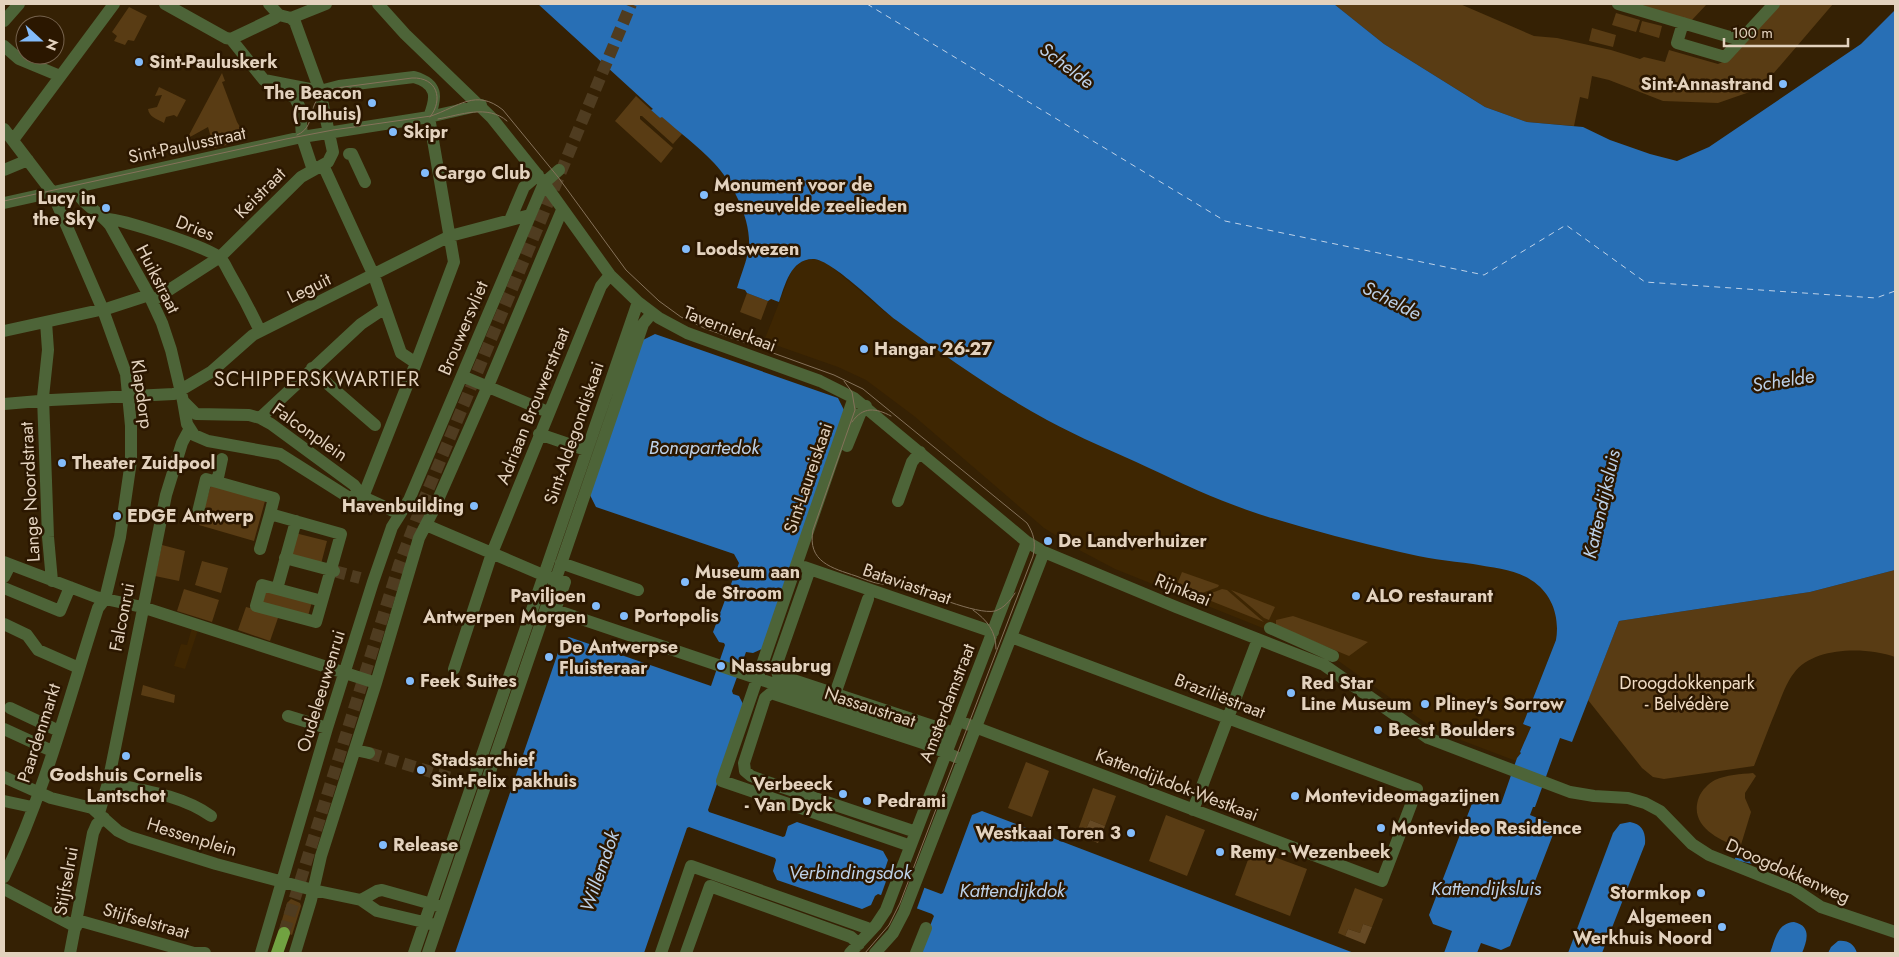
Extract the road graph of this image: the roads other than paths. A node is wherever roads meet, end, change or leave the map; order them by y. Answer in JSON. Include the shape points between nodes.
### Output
{"nodes":[{"id":1,"x":114,"y":4,"type":"edge"},
{"id":2,"x":165,"y":4,"type":"edge"},
{"id":3,"x":269,"y":4,"type":"edge"},
{"id":4,"x":326,"y":4,"type":"edge"},
{"id":5,"x":378,"y":4,"type":"edge"},
{"id":6,"x":1618,"y":4,"type":"edge"},
{"id":7,"x":1772,"y":4,"type":"edge"},
{"id":8,"x":13,"y":5,"type":"edge"},
{"id":9,"x":285,"y":16,"type":"junction"},
{"id":10,"x":4,"y":21,"type":"edge"},
{"id":11,"x":1683,"y":23,"type":"junction"},
{"id":12,"x":231,"y":39,"type":"junction"},
{"id":13,"x":1740,"y":40,"type":"junction"},
{"id":14,"x":4,"y":46,"type":"edge"},
{"id":15,"x":308,"y":60,"type":"junction"},
{"id":16,"x":60,"y":76,"type":"junction"},
{"id":17,"x":320,"y":90,"type":"junction"},
{"id":18,"x":298,"y":93,"type":"junction"},
{"id":19,"x":481,"y":105,"type":"junction"},
{"id":20,"x":429,"y":117,"type":"junction"},
{"id":21,"x":4,"y":129,"type":"edge"},
{"id":22,"x":329,"y":132,"type":"junction"},
{"id":23,"x":302,"y":137,"type":"junction"},
{"id":24,"x":13,"y":140,"type":"junction"},
{"id":25,"x":28,"y":160,"type":"junction"},
{"id":26,"x":331,"y":161,"type":"junction"},
{"id":27,"x":4,"y":170,"type":"edge"},
{"id":28,"x":560,"y":170,"type":"dead end"},
{"id":29,"x":541,"y":179,"type":"junction"},
{"id":30,"x":365,"y":182,"type":"dead end"},
{"id":31,"x":74,"y":188,"type":"junction"},
{"id":32,"x":52,"y":192,"type":"junction"},
{"id":33,"x":4,"y":203,"type":"edge"},
{"id":34,"x":562,"y":210,"type":"junction"},
{"id":35,"x":530,"y":215,"type":"junction"},
{"id":36,"x":105,"y":219,"type":"junction"},
{"id":37,"x":510,"y":220,"type":"junction"},
{"id":38,"x":450,"y":236,"type":"junction"},
{"id":39,"x":220,"y":258,"type":"junction"},
{"id":40,"x":610,"y":275,"type":"junction"},
{"id":41,"x":374,"y":276,"type":"junction"},
{"id":42,"x":150,"y":298,"type":"junction"},
{"id":43,"x":638,"y":302,"type":"junction"},
{"id":44,"x":385,"y":308,"type":"junction"},
{"id":45,"x":103,"y":310,"type":"junction"},
{"id":46,"x":648,"y":318,"type":"dead end"},
{"id":47,"x":46,"y":322,"type":"junction"},
{"id":48,"x":4,"y":331,"type":"edge"},
{"id":49,"x":260,"y":331,"type":"junction"},
{"id":50,"x":416,"y":363,"type":"junction"},
{"id":51,"x":312,"y":368,"type":"junction"},
{"id":52,"x":462,"y":376,"type":"junction"},
{"id":53,"x":488,"y":386,"type":"junction"},
{"id":54,"x":182,"y":396,"type":"junction"},
{"id":55,"x":129,"y":397,"type":"junction"},
{"id":56,"x":44,"y":401,"type":"junction"},
{"id":57,"x":852,"y":403,"type":"dead end"},
{"id":58,"x":4,"y":404,"type":"edge"},
{"id":59,"x":866,"y":406,"type":"junction"},
{"id":60,"x":548,"y":412,"type":"junction"},
{"id":61,"x":260,"y":418,"type":"junction"},
{"id":62,"x":383,"y":428,"type":"junction"},
{"id":63,"x":190,"y":430,"type":"junction"},
{"id":64,"x":539,"y":434,"type":"junction"},
{"id":65,"x":847,"y":446,"type":"dead end"},
{"id":66,"x":586,"y":450,"type":"junction"},
{"id":67,"x":224,"y":451,"type":"junction"},
{"id":68,"x":920,"y":452,"type":"junction"},
{"id":69,"x":217,"y":482,"type":"junction"},
{"id":70,"x":362,"y":497,"type":"junction"},
{"id":71,"x":898,"y":501,"type":"dead end"},
{"id":72,"x":198,"y":512,"type":"dead end"},
{"id":73,"x":270,"y":514,"type":"junction"},
{"id":74,"x":400,"y":514,"type":"junction"},
{"id":75,"x":296,"y":521,"type":"junction"},
{"id":76,"x":426,"y":525,"type":"junction"},
{"id":77,"x":1026,"y":542,"type":"junction"},
{"id":78,"x":260,"y":549,"type":"dead end"},
{"id":79,"x":1044,"y":552,"type":"junction"},
{"id":80,"x":492,"y":553,"type":"junction"},
{"id":81,"x":285,"y":558,"type":"junction"},
{"id":82,"x":7,"y":563,"type":"edge"},
{"id":83,"x":561,"y":563,"type":"junction"},
{"id":84,"x":796,"y":564,"type":"junction"},
{"id":85,"x":810,"y":569,"type":"junction"},
{"id":86,"x":332,"y":571,"type":"junction"},
{"id":87,"x":4,"y":577,"type":"edge"},
{"id":88,"x":549,"y":577,"type":"junction"},
{"id":89,"x":360,"y":578,"type":"tunnel mouth"},
{"id":90,"x":52,"y":581,"type":"junction"},
{"id":91,"x":373,"y":582,"type":"junction"},
{"id":92,"x":4,"y":588,"type":"edge"},
{"id":93,"x":71,"y":588,"type":"junction"},
{"id":94,"x":277,"y":588,"type":"junction"},
{"id":95,"x":638,"y":590,"type":"dead end"},
{"id":96,"x":105,"y":599,"type":"junction"},
{"id":97,"x":868,"y":599,"type":"dead end"},
{"id":98,"x":322,"y":601,"type":"junction"},
{"id":99,"x":142,"y":607,"type":"junction"},
{"id":100,"x":4,"y":624,"type":"edge"},
{"id":101,"x":1270,"y":628,"type":"dead end"},
{"id":102,"x":993,"y":632,"type":"junction"},
{"id":103,"x":1010,"y":637,"type":"junction"},
{"id":104,"x":1258,"y":639,"type":"junction"},
{"id":105,"x":1334,"y":656,"type":"dead end"},
{"id":106,"x":79,"y":668,"type":"junction"},
{"id":107,"x":454,"y":669,"type":"dead end"},
{"id":108,"x":345,"y":673,"type":"junction"},
{"id":109,"x":757,"y":678,"type":"junction"},
{"id":110,"x":376,"y":683,"type":"junction"},
{"id":111,"x":835,"y":694,"type":"junction"},
{"id":112,"x":10,"y":708,"type":"dead end"},
{"id":113,"x":288,"y":716,"type":"dead end"},
{"id":114,"x":1227,"y":718,"type":"junction"},
{"id":115,"x":959,"y":721,"type":"junction"},
{"id":116,"x":976,"y":727,"type":"junction"},
{"id":117,"x":327,"y":728,"type":"junction"},
{"id":118,"x":4,"y":729,"type":"edge"},
{"id":119,"x":59,"y":731,"type":"junction"},
{"id":120,"x":954,"y":733,"type":"junction"},
{"id":121,"x":945,"y":747,"type":"junction"},
{"id":122,"x":355,"y":750,"type":"junction"},
{"id":123,"x":52,"y":751,"type":"junction"},
{"id":124,"x":368,"y":753,"type":"tunnel mouth"},
{"id":125,"x":963,"y":760,"type":"junction"},
{"id":126,"x":4,"y":777,"type":"edge"},
{"id":127,"x":108,"y":782,"type":"junction"},
{"id":128,"x":1546,"y":783,"type":"joint"},
{"id":129,"x":38,"y":793,"type":"junction"},
{"id":130,"x":4,"y":801,"type":"edge"},
{"id":131,"x":32,"y":807,"type":"junction"},
{"id":132,"x":1193,"y":810,"type":"junction"},
{"id":133,"x":102,"y":816,"type":"junction"},
{"id":134,"x":211,"y":816,"type":"dead end"},
{"id":135,"x":916,"y":832,"type":"junction"},
{"id":136,"x":905,"y":844,"type":"dead end"},
{"id":137,"x":4,"y":877,"type":"edge"},
{"id":138,"x":282,"y":881,"type":"junction"},
{"id":139,"x":1382,"y":881,"type":"joint"},
{"id":140,"x":4,"y":888,"type":"edge"},
{"id":141,"x":313,"y":890,"type":"junction"},
{"id":142,"x":362,"y":900,"type":"junction"},
{"id":143,"x":431,"y":903,"type":"junction"},
{"id":144,"x":444,"y":907,"type":"junction"},
{"id":145,"x":425,"y":922,"type":"junction"},
{"id":146,"x":76,"y":924,"type":"junction"},
{"id":147,"x":438,"y":926,"type":"junction"},
{"id":148,"x":867,"y":928,"type":"dead end"},
{"id":149,"x":926,"y":928,"type":"dead end"},
{"id":150,"x":1895,"y":932,"type":"edge"},
{"id":151,"x":284,"y":933,"type":"tunnel mouth"},
{"id":152,"x":859,"y":944,"type":"junction"},
{"id":153,"x":162,"y":949,"type":"edge"},
{"id":154,"x":70,"y":953,"type":"edge"},
{"id":155,"x":205,"y":953,"type":"edge"},
{"id":156,"x":261,"y":953,"type":"edge"},
{"id":157,"x":277,"y":953,"type":"edge"},
{"id":158,"x":295,"y":953,"type":"edge"},
{"id":159,"x":414,"y":953,"type":"edge"},
{"id":160,"x":428,"y":953,"type":"edge"},
{"id":161,"x":661,"y":953,"type":"edge"},
{"id":162,"x":686,"y":953,"type":"edge"},
{"id":163,"x":850,"y":953,"type":"edge"},
{"id":164,"x":876,"y":953,"type":"edge"},
{"id":165,"x":916,"y":953,"type":"edge"}],
"edges":[{"from":1,"to":16,"type":"street"},
{"from":2,"to":12,"type":"street"},
{"from":3,"to":9,"type":"street"},
{"from":4,"to":9,"type":"street"},
{"from":5,"to":19,"type":"street","name":"Tavernierkaai","via":[[405,34]]},
{"from":6,"to":11,"type":"street"},
{"from":7,"to":13,"type":"street"},
{"from":8,"to":10,"type":"street"},
{"from":9,"to":12,"type":"street"},
{"from":9,"to":15,"type":"street","via":[[295,22]]},
{"from":11,"to":13,"type":"street"},
{"from":11,"to":13,"type":"street","via":[[1677,43],[1725,57]]},
{"from":12,"to":18,"type":"street","via":[[264,80]]},
{"from":14,"to":16,"type":"street","via":[[19,59]]},
{"from":15,"to":17,"type":"street"},
{"from":15,"to":18,"type":"street"},
{"from":16,"to":24,"type":"street"},
{"from":17,"to":18,"type":"street"},
{"from":17,"to":20,"type":"street","via":[[414,76],[433,91],[434,102]]},
{"from":17,"to":22,"type":"street"},
{"from":18,"to":23,"type":"street"},
{"from":19,"to":20,"type":"street","name":"Sint-Paulusstraat"},
{"from":19,"to":29,"type":"street","name":"Tavernierkaai"},
{"from":20,"to":22,"type":"street","name":"Sint-Paulusstraat"},
{"from":20,"to":38,"type":"street"},
{"from":21,"to":24,"type":"street","name":"Klapdorp"},
{"from":22,"to":23,"type":"street","name":"Sint-Paulusstraat"},
{"from":22,"to":26,"type":"street","via":[[333,152]]},
{"from":23,"to":26,"type":"street"},
{"from":23,"to":31,"type":"street","name":"Sint-Paulusstraat"},
{"from":24,"to":25,"type":"street","name":"Klapdorp"},
{"from":25,"to":27,"type":"street"},
{"from":25,"to":32,"type":"street","name":"Klapdorp"},
{"from":26,"to":30,"type":"street","via":[[352,154]]},
{"from":26,"to":39,"type":"street","name":"Keistraat","via":[[301,177]]},
{"from":26,"to":41,"type":"street"},
{"from":28,"to":29,"type":"street"},
{"from":29,"to":34,"type":"street","name":"Tavernierkaai"},
{"from":29,"to":35,"type":"street","name":"Brouwersvliet"},
{"from":29,"to":37,"type":"street","via":[[524,187]]},
{"from":31,"to":32,"type":"street","name":"Sint-Paulusstraat"},
{"from":31,"to":36,"type":"street","name":"Huikstraat","via":[[80,199]]},
{"from":32,"to":33,"type":"street","name":"Sint-Paulusstraat"},
{"from":32,"to":45,"type":"street","name":"Klapdorp"},
{"from":34,"to":40,"type":"street","name":"Tavernierkaai"},
{"from":34,"to":53,"type":"street"},
{"from":35,"to":37,"type":"street","name":"Leguit"},
{"from":35,"to":52,"type":"street","name":"Brouwersvliet"},
{"from":36,"to":39,"type":"street","name":"Dries","via":[[133,224],[192,244]]},
{"from":36,"to":42,"type":"street","name":"Huikstraat"},
{"from":37,"to":38,"type":"street","name":"Leguit"},
{"from":38,"to":41,"type":"street","name":"Leguit"},
{"from":38,"to":50,"type":"street","via":[[454,262]]},
{"from":39,"to":42,"type":"street","name":"Keistraat"},
{"from":39,"to":49,"type":"street","name":"Dries"},
{"from":40,"to":43,"type":"street","name":"Tavernierkaai"},
{"from":40,"to":60,"type":"street","name":"Adriaan Brouwerstraat","via":[[601,286]]},
{"from":41,"to":44,"type":"street"},
{"from":41,"to":49,"type":"street","name":"Leguit"},
{"from":42,"to":45,"type":"street","name":"Keistraat"},
{"from":42,"to":54,"type":"street","name":"Huikstraat","via":[[171,350]]},
{"from":43,"to":59,"type":"street","name":"Tavernierkaai","via":[[687,333],[820,381]]},
{"from":43,"to":66,"type":"street","name":"Sint-Aldegondiskaai"},
{"from":44,"to":50,"type":"street","via":[[401,353]]},
{"from":44,"to":51,"type":"street","via":[[361,324]]},
{"from":45,"to":47,"type":"street","name":"Keistraat"},
{"from":45,"to":55,"type":"street","name":"Klapdorp","via":[[126,374]]},
{"from":46,"to":83,"type":"street","name":"Sint-Aldegondiskaai","via":[[643,324]]},
{"from":47,"to":48,"type":"street","name":"Keistraat"},
{"from":47,"to":56,"type":"street","name":"Lange Noordstraat","via":[[48,350]]},
{"from":49,"to":54,"type":"street","name":"Leguit"},
{"from":50,"to":62,"type":"street"},
{"from":51,"to":61,"type":"street"},
{"from":51,"to":62,"type":"street","via":[[329,386]]},
{"from":52,"to":53,"type":"street"},
{"from":52,"to":74,"type":"street","name":"Brouwersvliet"},
{"from":53,"to":60,"type":"street"},
{"from":53,"to":76,"type":"street"},
{"from":54,"to":55,"type":"street"},
{"from":54,"to":61,"type":"street","name":"Falconplein","via":[[192,411],[202,415]]},
{"from":54,"to":63,"type":"street"},
{"from":55,"to":56,"type":"street"},
{"from":55,"to":96,"type":"street","name":"Klapdorp","via":[[131,461],[120,537]]},
{"from":56,"to":58,"type":"street"},
{"from":56,"to":90,"type":"street","name":"Lange Noordstraat"},
{"from":57,"to":84,"type":"street","name":"Sint-Laureiskaai"},
{"from":59,"to":65,"type":"street","name":"Sint-Laureiskaai"},
{"from":59,"to":68,"type":"street","name":"Rijnkaai"},
{"from":60,"to":64,"type":"street","name":"Adriaan Brouwerstraat"},
{"from":61,"to":70,"type":"street","name":"Falconplein","via":[[354,485]]},
{"from":62,"to":70,"type":"street"},
{"from":63,"to":67,"type":"street","name":"Falconplein"},
{"from":63,"to":99,"type":"street","name":"Falconrui","via":[[182,443],[166,495]]},
{"from":64,"to":66,"type":"street"},
{"from":64,"to":80,"type":"street","name":"Adriaan Brouwerstraat"},
{"from":66,"to":88,"type":"street","name":"Sint-Aldegondiskaai"},
{"from":67,"to":69,"type":"street"},
{"from":67,"to":70,"type":"street","name":"Falconplein","via":[[280,454],[348,497]]},
{"from":68,"to":71,"type":"street","via":[[912,462]]},
{"from":68,"to":77,"type":"street","name":"Rijnkaai"},
{"from":69,"to":72,"type":"street","via":[[206,479]]},
{"from":69,"to":73,"type":"street","via":[[274,498]]},
{"from":70,"to":74,"type":"street","name":"Falconplein"},
{"from":73,"to":75,"type":"street"},
{"from":73,"to":78,"type":"street"},
{"from":74,"to":91,"type":"street","name":"Oudeleeuwenrui","via":[[392,527]]},
{"from":75,"to":81,"type":"street"},
{"from":75,"to":86,"type":"street","via":[[341,534]]},
{"from":76,"to":80,"type":"street"},
{"from":76,"to":110,"type":"street","via":[[419,538]]},
{"from":77,"to":79,"type":"street","name":"Rijnkaai"},
{"from":77,"to":102,"type":"street","name":"Amsterdamstraat"},
{"from":79,"to":103,"type":"street","name":"Amsterdamstraat"},
{"from":79,"to":104,"type":"street","name":"Rijnkaai"},
{"from":80,"to":88,"type":"street"},
{"from":80,"to":107,"type":"street","name":"Adriaan Brouwerstraat"},
{"from":81,"to":86,"type":"street"},
{"from":81,"to":94,"type":"street"},
{"from":82,"to":87,"type":"street"},
{"from":82,"to":90,"type":"street"},
{"from":83,"to":88,"type":"street","name":"Sint-Aldegondiskaai"},
{"from":83,"to":95,"type":"street"},
{"from":84,"to":85,"type":"street"},
{"from":84,"to":109,"type":"street","name":"Sint-Laureiskaai"},
{"from":85,"to":102,"type":"street","name":"Bataviastraat"},
{"from":85,"to":111,"type":"street","name":"Nassaustraat","via":[[776,666],[778,675]]},
{"from":86,"to":98,"type":"street"},
{"from":88,"to":109,"type":"street","via":[[564,582],[555,610]]},
{"from":88,"to":143,"type":"street","via":[[467,783]]},
{"from":88,"to":144,"type":"street"},
{"from":89,"to":91,"type":"street"},
{"from":90,"to":93,"type":"street"},
{"from":91,"to":108,"type":"street","name":"Oudeleeuwenrui"},
{"from":92,"to":93,"type":"street","via":[[60,611]]},
{"from":93,"to":96,"type":"street"},
{"from":94,"to":98,"type":"street"},
{"from":94,"to":98,"type":"street","via":[[262,585],[256,606],[316,622]]},
{"from":96,"to":99,"type":"street"},
{"from":96,"to":106,"type":"street","name":"Paardenmarkt","via":[[98,608]]},
{"from":97,"to":111,"type":"street","name":"Nassaustraat"},
{"from":99,"to":108,"type":"street"},
{"from":99,"to":127,"type":"street","name":"Falconrui"},
{"from":100,"to":106,"type":"street","via":[[28,635],[38,650]]},
{"from":101,"to":105,"type":"street"},
{"from":102,"to":115,"type":"street","name":"Amsterdamstraat"},
{"from":103,"to":114,"type":"street","name":"Braziliëstraat"},
{"from":103,"to":116,"type":"street","name":"Amsterdamstraat"},
{"from":104,"to":114,"type":"street"},
{"from":104,"to":128,"type":"street","name":"Rijnkaai","via":[[1329,667],[1424,736]]},
{"from":106,"to":119,"type":"street","name":"Paardenmarkt"},
{"from":108,"to":110,"type":"street"},
{"from":108,"to":117,"type":"street","name":"Oudeleeuwenrui"},
{"from":109,"to":121,"type":"street","name":"Nassaustraat"},
{"from":109,"to":136,"type":"street","name":"Sint-Laureiskaai","via":[[722,781]]},
{"from":110,"to":122,"type":"street"},
{"from":111,"to":120,"type":"street","name":"Nassaustraat"},
{"from":112,"to":119,"type":"street"},
{"from":113,"to":117,"type":"street"},
{"from":114,"to":132,"type":"street"},
{"from":114,"to":139,"type":"street","name":"Braziliëstraat","via":[[1417,789]]},
{"from":115,"to":116,"type":"street","name":"Kattendijkdok-Westkaai"},
{"from":115,"to":120,"type":"street","name":"Amsterdamstraat"},
{"from":116,"to":125,"type":"street","name":"Amsterdamstraat"},
{"from":116,"to":132,"type":"street","name":"Kattendijkdok-Westkaai"},
{"from":117,"to":138,"type":"street","name":"Oudeleeuwenrui"},
{"from":118,"to":123,"type":"street"},
{"from":119,"to":123,"type":"street","name":"Paardenmarkt"},
{"from":120,"to":121,"type":"street","name":"Amsterdamstraat"},
{"from":121,"to":125,"type":"street","name":"Nassaustraat"},
{"from":121,"to":135,"type":"street","name":"Amsterdamstraat"},
{"from":121,"to":135,"type":"street","name":"Nassaustraat","via":[[923,743],[771,694],[766,698],[744,763],[745,771],[766,782]]},
{"from":122,"to":124,"type":"street"},
{"from":122,"to":141,"type":"street"},
{"from":123,"to":129,"type":"street","name":"Paardenmarkt"},
{"from":125,"to":164,"type":"street","name":"Amsterdamstraat","via":[[907,906],[893,933]]},
{"from":126,"to":129,"type":"street","name":"Hessenplein"},
{"from":127,"to":133,"type":"street","name":"Falconrui"},
{"from":127,"to":134,"type":"street","via":[[183,801]]},
{"from":128,"to":150,"type":"street","name":"Droogdokkenweg","via":[[1570,792],[1645,803],[1660,811],[1692,844],[1709,855],[1794,889],[1821,907]]},
{"from":129,"to":131,"type":"street","name":"Paardenmarkt"},
{"from":129,"to":133,"type":"street","name":"Hessenplein","via":[[92,808]]},
{"from":130,"to":131,"type":"street"},
{"from":131,"to":137,"type":"street","name":"Paardenmarkt"},
{"from":132,"to":139,"type":"street","name":"Kattendijkdok-Westkaai"},
{"from":133,"to":138,"type":"street","name":"Hessenplein","via":[[130,837]]},
{"from":133,"to":146,"type":"street","name":"Stijfselrui","via":[[93,833]]},
{"from":135,"to":152,"type":"street","name":"Amsterdamstraat","via":[[890,899],[876,925]]},
{"from":138,"to":141,"type":"street","name":"Hessenplein"},
{"from":138,"to":156,"type":"street","name":"Oudeleeuwenrui"},
{"from":140,"to":146,"type":"street","name":"Stijfselstraat"},
{"from":141,"to":142,"type":"street","name":"Hessenplein"},
{"from":141,"to":158,"type":"street"},
{"from":142,"to":143,"type":"street","via":[[382,890]]},
{"from":142,"to":145,"type":"street","name":"Hessenplein","via":[[377,911]]},
{"from":143,"to":144,"type":"street"},
{"from":143,"to":145,"type":"street"},
{"from":144,"to":147,"type":"street"},
{"from":145,"to":147,"type":"street","name":"Hessenplein"},
{"from":145,"to":159,"type":"street"},
{"from":146,"to":153,"type":"street","name":"Stijfselstraat","via":[[143,937]]},
{"from":146,"to":154,"type":"street","name":"Stijfselrui"},
{"from":147,"to":160,"type":"street"},
{"from":148,"to":161,"type":"street","via":[[690,866]]},
{"from":149,"to":165,"type":"street"},
{"from":151,"to":157,"type":"main road"},
{"from":152,"to":162,"type":"street","via":[[851,937],[710,886]]},
{"from":152,"to":163,"type":"street","name":"Amsterdamstraat"},
{"from":153,"to":155,"type":"street","name":"Stijfselstraat"}]}
